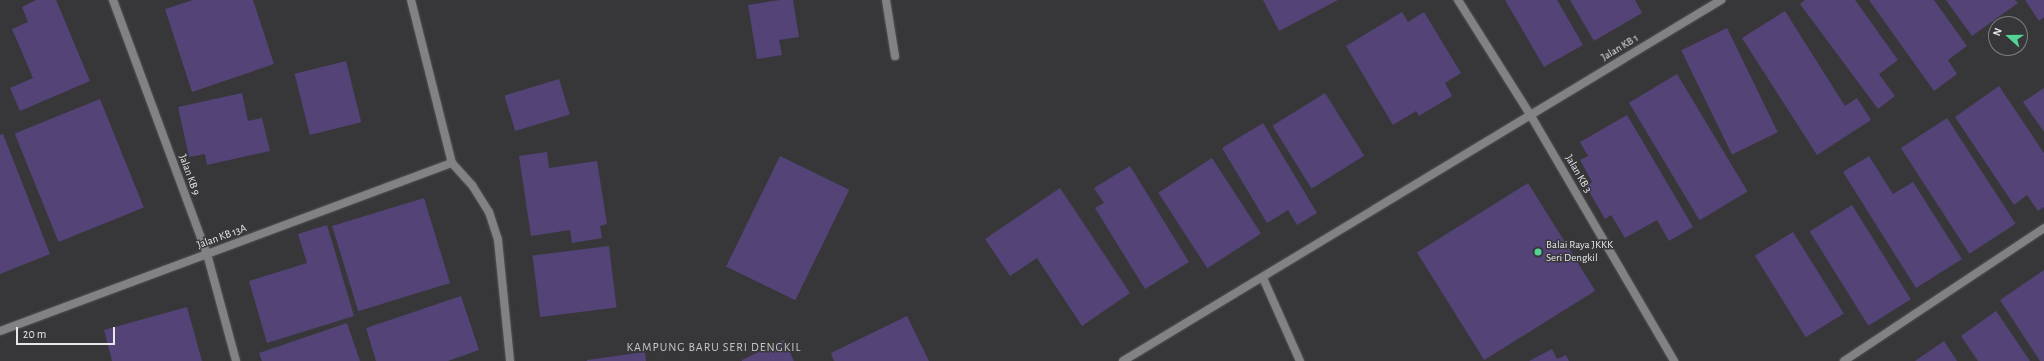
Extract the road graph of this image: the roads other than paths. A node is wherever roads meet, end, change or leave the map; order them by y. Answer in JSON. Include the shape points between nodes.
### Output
{"nodes":[{"id":1,"x":113,"y":0,"type":"edge"},
{"id":2,"x":411,"y":0,"type":"edge"},
{"id":3,"x":886,"y":0,"type":"edge"},
{"id":4,"x":1458,"y":0,"type":"edge"},
{"id":5,"x":1721,"y":0,"type":"edge"},
{"id":6,"x":895,"y":56,"type":"dead end"},
{"id":7,"x":1531,"y":116,"type":"junction"},
{"id":8,"x":452,"y":163,"type":"junction"},
{"id":9,"x":2044,"y":228,"type":"edge"},
{"id":10,"x":206,"y":254,"type":"junction"},
{"id":11,"x":1263,"y":278,"type":"junction"},
{"id":12,"x":0,"y":331,"type":"edge"},
{"id":13,"x":236,"y":361,"type":"edge"},
{"id":14,"x":510,"y":361,"type":"edge"},
{"id":15,"x":1124,"y":361,"type":"edge"},
{"id":16,"x":1300,"y":361,"type":"edge"},
{"id":17,"x":1674,"y":361,"type":"edge"},
{"id":18,"x":1844,"y":361,"type":"edge"}],
"edges":[{"from":1,"to":10,"type":"street","name":"Jalan KB 9"},
{"from":2,"to":8,"type":"street"},
{"from":3,"to":6,"type":"street"},
{"from":4,"to":7,"type":"street","name":"Jalan KB 3"},
{"from":5,"to":7,"type":"street","name":"Jalan KB 1"},
{"from":7,"to":11,"type":"street","name":"Jalan KB 1"},
{"from":7,"to":17,"type":"street","name":"Jalan KB 3"},
{"from":8,"to":10,"type":"street","name":"Jalan KB 13A"},
{"from":8,"to":14,"type":"street","via":[[472,185],[488,212],[498,240]]},
{"from":9,"to":18,"type":"street"},
{"from":10,"to":12,"type":"street","name":"Jalan KB 13A"},
{"from":10,"to":13,"type":"street","name":"Jalan KB 9"},
{"from":11,"to":15,"type":"street","name":"Jalan KB 1"},
{"from":11,"to":16,"type":"street"}]}
